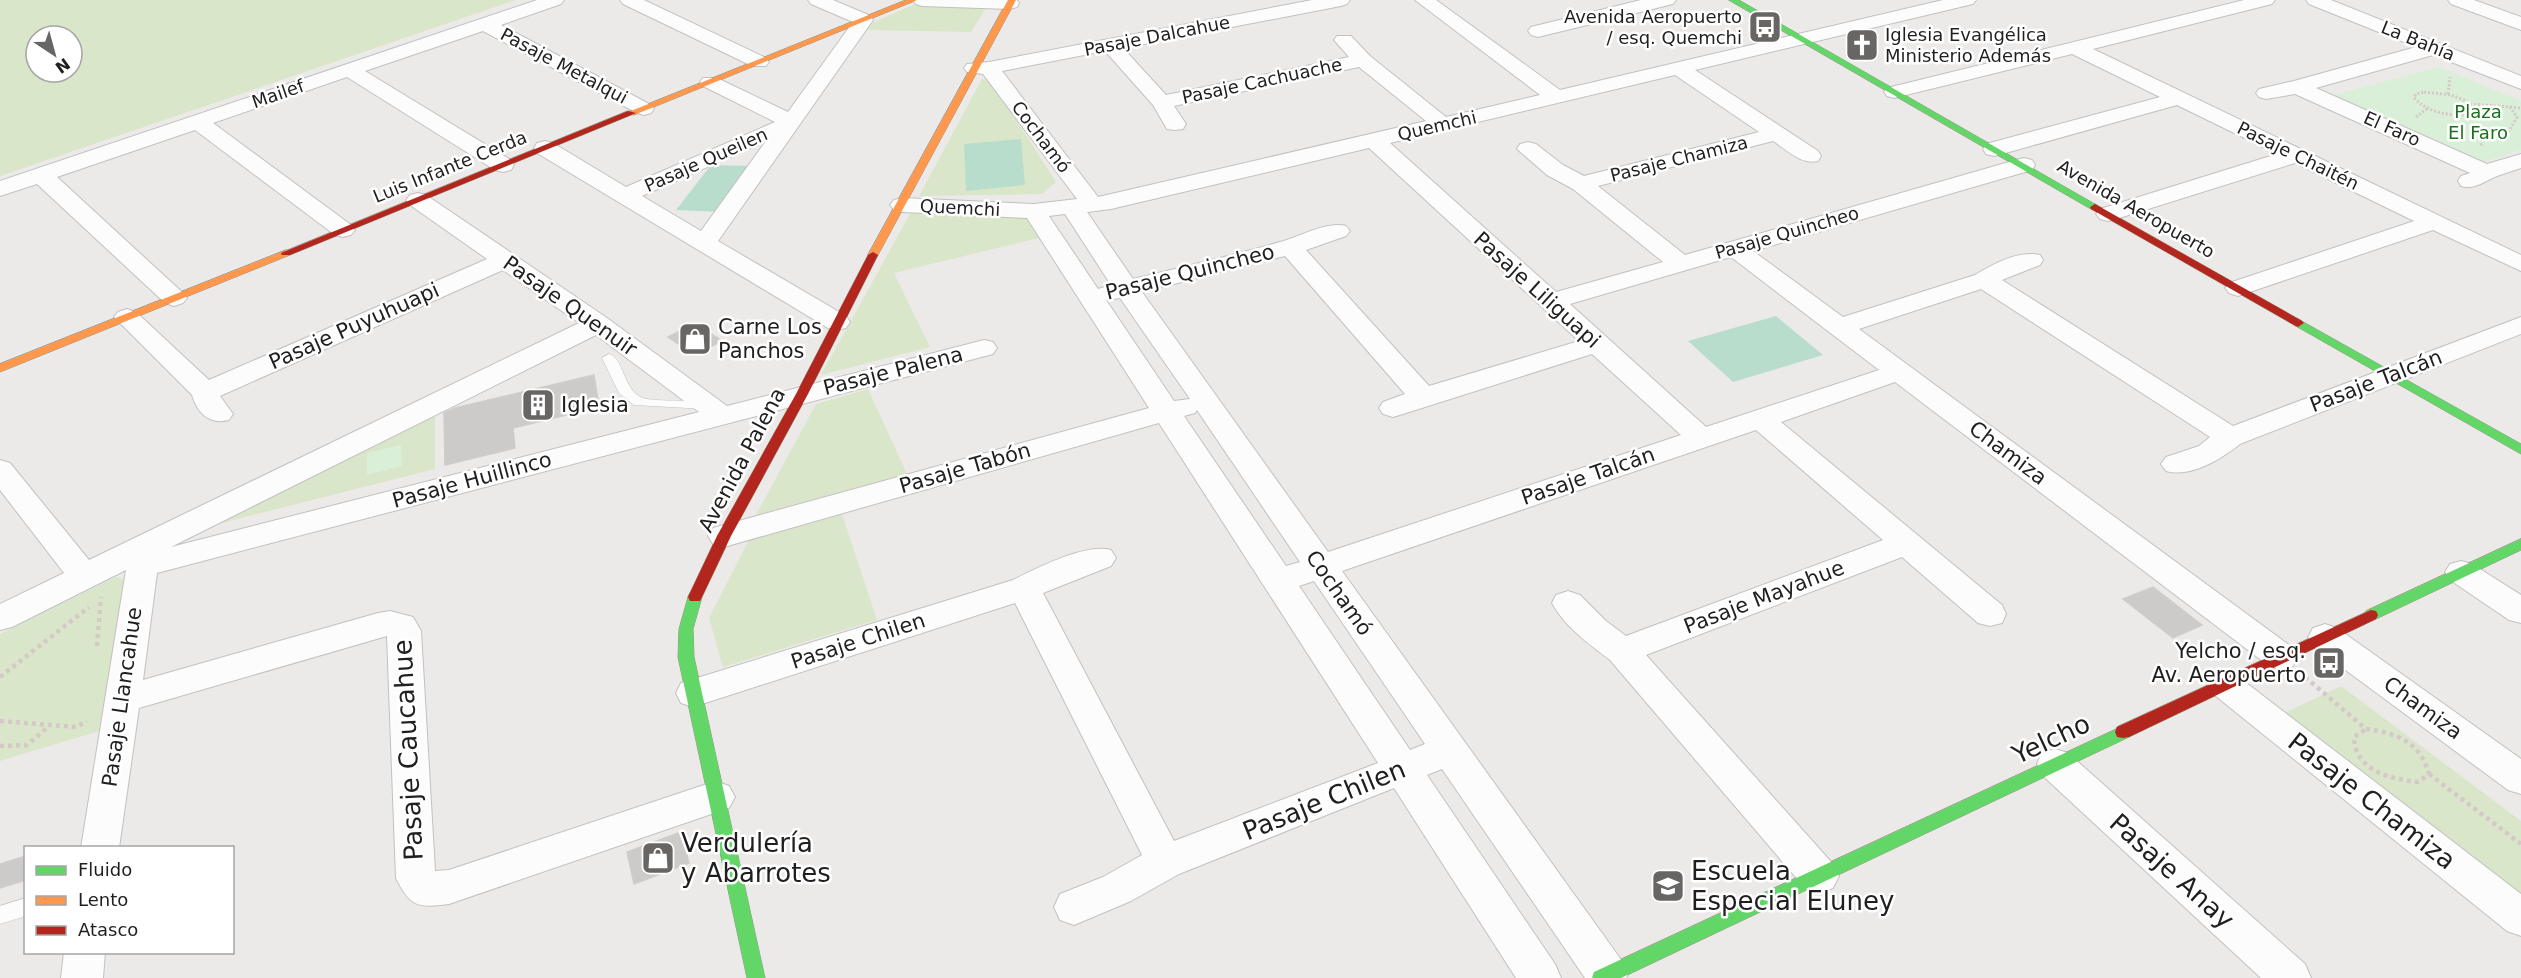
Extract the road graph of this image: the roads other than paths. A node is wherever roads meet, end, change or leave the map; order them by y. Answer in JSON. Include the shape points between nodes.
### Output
{"nodes":[{"id":1,"x":555,"y":0,"type":"edge"},
{"id":2,"x":629,"y":0,"type":"edge"},
{"id":3,"x":817,"y":0,"type":"edge"},
{"id":4,"x":913,"y":0,"type":"edge"},
{"id":5,"x":921,"y":0,"type":"edge"},
{"id":6,"x":1341,"y":0,"type":"edge"},
{"id":7,"x":1424,"y":0,"type":"edge"},
{"id":8,"x":1667,"y":0,"type":"edge"},
{"id":9,"x":1733,"y":0,"type":"edge"},
{"id":10,"x":1966,"y":0,"type":"edge"},
{"id":11,"x":2266,"y":0,"type":"edge"},
{"id":12,"x":2315,"y":0,"type":"edge"},
{"id":13,"x":2457,"y":0,"type":"edge"},
{"id":14,"x":1011,"y":2,"type":"edge"},
{"id":15,"x":1577,"y":5,"type":"dead end"},
{"id":16,"x":1593,"y":16,"type":"junction"},
{"id":17,"x":864,"y":20,"type":"junction"},
{"id":18,"x":485,"y":24,"type":"junction"},
{"id":19,"x":2521,"y":24,"type":"edge"},
{"id":20,"x":1538,"y":31,"type":"dead end"},
{"id":21,"x":1803,"y":39,"type":"junction"},
{"id":22,"x":1344,"y":40,"type":"dead end"},
{"id":23,"x":1110,"y":45,"type":"junction"},
{"id":24,"x":2074,"y":47,"type":"junction"},
{"id":25,"x":2435,"y":48,"type":"junction"},
{"id":26,"x":1363,"y":60,"type":"junction"},
{"id":27,"x":2512,"y":60,"type":"dead end"},
{"id":28,"x":759,"y":62,"type":"junction"},
{"id":29,"x":981,"y":68,"type":"junction"},
{"id":30,"x":2484,"y":68,"type":"junction"},
{"id":31,"x":1680,"y":69,"type":"junction"},
{"id":32,"x":349,"y":70,"type":"junction"},
{"id":33,"x":711,"y":82,"type":"junction"},
{"id":34,"x":2521,"y":82,"type":"edge"},
{"id":35,"x":2297,"y":87,"type":"junction"},
{"id":36,"x":1894,"y":92,"type":"junction"},
{"id":37,"x":2266,"y":93,"type":"dead end"},
{"id":38,"x":1556,"y":98,"type":"junction"},
{"id":39,"x":2179,"y":98,"type":"junction"},
{"id":40,"x":1161,"y":102,"type":"junction"},
{"id":41,"x":644,"y":109,"type":"junction"},
{"id":42,"x":198,"y":122,"type":"junction"},
{"id":43,"x":788,"y":122,"type":"junction"},
{"id":44,"x":1175,"y":124,"type":"dead end"},
{"id":45,"x":1442,"y":124,"type":"junction"},
{"id":46,"x":1776,"y":134,"type":"junction"},
{"id":47,"x":1374,"y":140,"type":"junction"},
{"id":48,"x":545,"y":148,"type":"junction"},
{"id":49,"x":1528,"y":149,"type":"dead end"},
{"id":50,"x":1994,"y":149,"type":"junction"},
{"id":51,"x":2296,"y":155,"type":"junction"},
{"id":52,"x":1810,"y":156,"type":"dead end"},
{"id":53,"x":2517,"y":162,"type":"edge"},
{"id":54,"x":503,"y":165,"type":"junction"},
{"id":55,"x":2024,"y":165,"type":"junction"},
{"id":56,"x":2486,"y":172,"type":"junction"},
{"id":57,"x":41,"y":175,"type":"junction"},
{"id":58,"x":2466,"y":182,"type":"dead end"},
{"id":59,"x":1581,"y":184,"type":"junction"},
{"id":60,"x":0,"y":189,"type":"edge"},
{"id":61,"x":624,"y":196,"type":"junction"},
{"id":62,"x":418,"y":200,"type":"junction"},
{"id":63,"x":902,"y":205,"type":"junction"},
{"id":64,"x":1083,"y":207,"type":"junction"},
{"id":65,"x":1034,"y":212,"type":"junction"},
{"id":66,"x":2108,"y":214,"type":"junction"},
{"id":67,"x":2434,"y":222,"type":"junction"},
{"id":68,"x":343,"y":230,"type":"junction"},
{"id":69,"x":1338,"y":231,"type":"dead end"},
{"id":70,"x":704,"y":243,"type":"junction"},
{"id":71,"x":1290,"y":247,"type":"junction"},
{"id":72,"x":1734,"y":249,"type":"junction"},
{"id":73,"x":504,"y":260,"type":"junction"},
{"id":74,"x":2031,"y":260,"type":"dead end"},
{"id":75,"x":1682,"y":264,"type":"junction"},
{"id":76,"x":2521,"y":264,"type":"edge"},
{"id":77,"x":1984,"y":280,"type":"junction"},
{"id":78,"x":1126,"y":288,"type":"junction"},
{"id":79,"x":2238,"y":288,"type":"junction"},
{"id":80,"x":174,"y":298,"type":"junction"},
{"id":81,"x":1091,"y":298,"type":"junction"},
{"id":82,"x":1550,"y":302,"type":"junction"},
{"id":83,"x":127,"y":317,"type":"junction"},
{"id":84,"x":837,"y":322,"type":"junction"},
{"id":85,"x":598,"y":324,"type":"junction"},
{"id":86,"x":2521,"y":324,"type":"edge"},
{"id":87,"x":1839,"y":327,"type":"junction"},
{"id":88,"x":1596,"y":344,"type":"junction"},
{"id":89,"x":984,"y":348,"type":"dead end"},
{"id":90,"x":609,"y":358,"type":"dead end"},
{"id":91,"x":0,"y":368,"type":"edge"},
{"id":92,"x":1899,"y":372,"type":"junction"},
{"id":93,"x":2391,"y":375,"type":"junction"},
{"id":94,"x":802,"y":394,"type":"junction"},
{"id":95,"x":1423,"y":397,"type":"junction"},
{"id":96,"x":1205,"y":401,"type":"junction"},
{"id":97,"x":1393,"y":408,"type":"dead end"},
{"id":98,"x":713,"y":410,"type":"junction"},
{"id":99,"x":1166,"y":412,"type":"junction"},
{"id":100,"x":1760,"y":419,"type":"junction"},
{"id":101,"x":2230,"y":437,"type":"junction"},
{"id":102,"x":1701,"y":438,"type":"junction"},
{"id":103,"x":2521,"y":450,"type":"edge"},
{"id":104,"x":2176,"y":464,"type":"dead end"},
{"id":105,"x":0,"y":470,"type":"edge"},
{"id":106,"x":724,"y":536,"type":"junction"},
{"id":107,"x":1906,"y":543,"type":"junction"},
{"id":108,"x":2521,"y":544,"type":"edge"},
{"id":109,"x":143,"y":557,"type":"junction"},
{"id":110,"x":1100,"y":558,"type":"dead end"},
{"id":111,"x":1321,"y":567,"type":"junction"},
{"id":112,"x":2461,"y":572,"type":"junction"},
{"id":113,"x":1278,"y":581,"type":"junction"},
{"id":114,"x":1024,"y":588,"type":"junction"},
{"id":115,"x":94,"y":590,"type":"junction"},
{"id":116,"x":1568,"y":603,"type":"dead end"},
{"id":117,"x":2521,"y":611,"type":"edge"},
{"id":118,"x":1990,"y":614,"type":"dead end"},
{"id":119,"x":0,"y":618,"type":"edge"},
{"id":120,"x":2325,"y":637,"type":"junction"},
{"id":121,"x":1622,"y":651,"type":"junction"},
{"id":122,"x":2282,"y":657,"type":"junction"},
{"id":123,"x":2224,"y":684,"type":"junction"},
{"id":124,"x":693,"y":693,"type":"junction"},
{"id":125,"x":122,"y":699,"type":"junction"},
{"id":126,"x":1450,"y":750,"type":"junction"},
{"id":127,"x":2055,"y":764,"type":"junction"},
{"id":128,"x":1402,"y":769,"type":"junction"},
{"id":129,"x":2521,"y":779,"type":"edge"},
{"id":130,"x":716,"y":797,"type":"junction"},
{"id":131,"x":100,"y":846,"type":"edge"},
{"id":132,"x":1165,"y":862,"type":"junction"},
{"id":133,"x":1819,"y":876,"type":"junction"},
{"id":134,"x":1074,"y":907,"type":"dead end"},
{"id":135,"x":24,"y":908,"type":"edge"},
{"id":136,"x":0,"y":915,"type":"edge"},
{"id":137,"x":2521,"y":918,"type":"edge"},
{"id":138,"x":85,"y":954,"type":"edge"},
{"id":139,"x":1604,"y":977,"type":"edge"},
{"id":140,"x":81,"y":978,"type":"edge"},
{"id":141,"x":756,"y":978,"type":"edge"},
{"id":142,"x":1540,"y":978,"type":"edge"},
{"id":143,"x":2290,"y":978,"type":"edge"}],
"edges":[{"from":1,"to":18,"type":"street","name":"Mailef"},
{"from":2,"to":28,"type":"street"},
{"from":3,"to":17,"type":"street"},
{"from":4,"to":17,"type":"street","name":"Luis Infante Cerda"},
{"from":5,"to":14,"type":"street"},
{"from":6,"to":23,"type":"street","name":"Pasaje Dalcahue"},
{"from":7,"to":38,"type":"street"},
{"from":8,"to":16,"type":"street"},
{"from":9,"to":21,"type":"street","name":"Avenida Aeropuerto"},
{"from":10,"to":21,"type":"street","name":"Quemchi"},
{"from":11,"to":24,"type":"street"},
{"from":12,"to":25,"type":"street","name":"La Bahía"},
{"from":13,"to":19,"type":"street"},
{"from":14,"to":29,"type":"street","name":"Avenida Palena"},
{"from":15,"to":16,"type":"street"},
{"from":16,"to":20,"type":"street"},
{"from":17,"to":28,"type":"street","name":"Luis Infante Cerda"},
{"from":17,"to":43,"type":"street","name":"Pasaje Queilen"},
{"from":18,"to":32,"type":"street","name":"Mailef"},
{"from":18,"to":41,"type":"street","name":"Pasaje Metalqui"},
{"from":21,"to":31,"type":"street","name":"Quemchi"},
{"from":21,"to":36,"type":"street","name":"Avenida Aeropuerto"},
{"from":22,"to":26,"type":"street","name":"Pasaje Cachuache"},
{"from":23,"to":29,"type":"street","name":"Pasaje Dalcahue"},
{"from":23,"to":40,"type":"street","name":"Pasaje Cachuache"},
{"from":24,"to":36,"type":"street"},
{"from":24,"to":39,"type":"street","name":"Pasaje Chaitén"},
{"from":25,"to":30,"type":"street","name":"La Bahía"},
{"from":25,"to":35,"type":"street"},
{"from":26,"to":40,"type":"street","name":"Pasaje Cachuache"},
{"from":26,"to":45,"type":"street","name":"Pasaje Cachuache"},
{"from":27,"to":30,"type":"street"},
{"from":28,"to":33,"type":"street","name":"Luis Infante Cerda"},
{"from":29,"to":63,"type":"street","name":"Avenida Palena"},
{"from":29,"to":64,"type":"street","name":"Cochamó"},
{"from":30,"to":34,"type":"street","name":"La Bahía"},
{"from":31,"to":38,"type":"street","name":"Quemchi"},
{"from":31,"to":46,"type":"street","name":"Pasaje Chamiza"},
{"from":32,"to":42,"type":"street","name":"Mailef"},
{"from":32,"to":54,"type":"street"},
{"from":33,"to":41,"type":"street","name":"Luis Infante Cerda"},
{"from":33,"to":43,"type":"street","name":"Pasaje Queilen"},
{"from":35,"to":37,"type":"street"},
{"from":35,"to":56,"type":"street","name":"El Faro"},
{"from":36,"to":50,"type":"street","name":"Avenida Aeropuerto"},
{"from":38,"to":45,"type":"street","name":"Quemchi"},
{"from":39,"to":50,"type":"street"},
{"from":39,"to":51,"type":"street","name":"Pasaje Chaitén"},
{"from":40,"to":44,"type":"street","name":"Pasaje Cachuache"},
{"from":41,"to":48,"type":"street","name":"Luis Infante Cerda"},
{"from":42,"to":57,"type":"street","name":"Mailef"},
{"from":42,"to":68,"type":"street"},
{"from":43,"to":61,"type":"street","name":"Pasaje Queilen"},
{"from":43,"to":70,"type":"street","name":"Pasaje Queilen"},
{"from":45,"to":47,"type":"street","name":"Quemchi"},
{"from":46,"to":52,"type":"street","name":"Pasaje Chamiza"},
{"from":46,"to":59,"type":"street","name":"Pasaje Chamiza"},
{"from":47,"to":64,"type":"street","name":"Quemchi"},
{"from":47,"to":82,"type":"street","name":"Pasaje Liliguapi"},
{"from":48,"to":54,"type":"street","name":"Luis Infante Cerda"},
{"from":48,"to":61,"type":"street","name":"Pasaje Queilen"},
{"from":49,"to":59,"type":"street","name":"Pasaje Chamiza"},
{"from":50,"to":55,"type":"street","name":"Avenida Aeropuerto"},
{"from":51,"to":66,"type":"street"},
{"from":51,"to":67,"type":"street","name":"Pasaje Chaitén"},
{"from":53,"to":56,"type":"street"},
{"from":54,"to":62,"type":"street","name":"Luis Infante Cerda"},
{"from":55,"to":66,"type":"street","name":"Avenida Aeropuerto"},
{"from":55,"to":72,"type":"street","name":"Pasaje Quincheo"},
{"from":56,"to":58,"type":"street"},
{"from":57,"to":60,"type":"street","name":"Mailef"},
{"from":57,"to":80,"type":"street"},
{"from":59,"to":75,"type":"street","name":"Pasaje Chamiza"},
{"from":61,"to":70,"type":"street","name":"Pasaje Queilen"},
{"from":62,"to":68,"type":"street","name":"Luis Infante Cerda"},
{"from":62,"to":73,"type":"street","name":"Pasaje Quenuir"},
{"from":63,"to":65,"type":"street","name":"Quemchi"},
{"from":63,"to":84,"type":"street","name":"Avenida Palena"},
{"from":64,"to":65,"type":"street","name":"Quemchi"},
{"from":64,"to":78,"type":"street","name":"Cochamó"},
{"from":65,"to":81,"type":"street","name":"Cochamó"},
{"from":66,"to":79,"type":"street","name":"Avenida Aeropuerto"},
{"from":67,"to":76,"type":"street","name":"Pasaje Chaitén"},
{"from":67,"to":79,"type":"street"},
{"from":68,"to":80,"type":"street","name":"Luis Infante Cerda"},
{"from":69,"to":71,"type":"street","name":"Pasaje Quincheo"},
{"from":70,"to":84,"type":"street","name":"Pasaje Queilen"},
{"from":71,"to":78,"type":"street","name":"Pasaje Quincheo"},
{"from":71,"to":95,"type":"street","name":"Pasaje Quincheo"},
{"from":72,"to":75,"type":"street","name":"Pasaje Quincheo"},
{"from":72,"to":87,"type":"street","name":"Chamiza"},
{"from":73,"to":83,"type":"street","name":"Pasaje Puyuhuapi","via":[[212,403]]},
{"from":73,"to":85,"type":"street","name":"Pasaje Quenuir"},
{"from":74,"to":77,"type":"street"},
{"from":75,"to":82,"type":"street","name":"Pasaje Quincheo"},
{"from":77,"to":87,"type":"street"},
{"from":77,"to":101,"type":"street"},
{"from":78,"to":81,"type":"street","name":"Pasaje Quincheo"},
{"from":78,"to":96,"type":"street","name":"Cochamó"},
{"from":79,"to":93,"type":"street","name":"Avenida Aeropuerto"},
{"from":80,"to":83,"type":"street","name":"Luis Infante Cerda"},
{"from":81,"to":99,"type":"street","name":"Cochamó"},
{"from":82,"to":88,"type":"street","name":"Pasaje Liliguapi"},
{"from":83,"to":91,"type":"street","name":"Luis Infante Cerda"},
{"from":84,"to":94,"type":"street","name":"Avenida Palena"},
{"from":85,"to":98,"type":"street","name":"Pasaje Quenuir"},
{"from":85,"to":109,"type":"street","name":"Pasaje Huillinco"},
{"from":86,"to":93,"type":"street","name":"Pasaje Talcán"},
{"from":87,"to":92,"type":"street","name":"Chamiza"},
{"from":88,"to":95,"type":"street"},
{"from":88,"to":102,"type":"street","name":"Pasaje Liliguapi"},
{"from":89,"to":94,"type":"street","name":"Pasaje Palena"},
{"from":90,"to":98,"type":"lane","via":[[624,390],[639,402]]},
{"from":92,"to":100,"type":"street","name":"Pasaje Talcán"},
{"from":92,"to":122,"type":"street","name":"Chamiza"},
{"from":93,"to":101,"type":"street","name":"Pasaje Talcán"},
{"from":93,"to":103,"type":"street","name":"Avenida Aeropuerto"},
{"from":94,"to":98,"type":"street","name":"Pasaje Huillinco"},
{"from":94,"to":106,"type":"street","name":"Avenida Palena"},
{"from":95,"to":97,"type":"street"},
{"from":96,"to":99,"type":"street","name":"Pasaje Tabón"},
{"from":96,"to":111,"type":"street","name":"Cochamó"},
{"from":98,"to":109,"type":"street","name":"Pasaje Huillinco"},
{"from":99,"to":106,"type":"street","name":"Pasaje Tabón"},
{"from":99,"to":113,"type":"street","name":"Cochamó"},
{"from":100,"to":102,"type":"street","name":"Pasaje Talcán"},
{"from":100,"to":107,"type":"street"},
{"from":101,"to":104,"type":"street","name":"Pasaje Talcán","via":[[2209,453]]},
{"from":102,"to":111,"type":"street","name":"Pasaje Talcán"},
{"from":105,"to":115,"type":"street"},
{"from":106,"to":124,"type":"street","name":"Avenida Palena","via":[[693,602],[686,629],[686,657]]},
{"from":107,"to":118,"type":"street"},
{"from":107,"to":121,"type":"street","name":"Pasaje Mayahue"},
{"from":108,"to":112,"type":"street","name":"Yelcho"},
{"from":109,"to":115,"type":"street","name":"Pasaje Huillinco"},
{"from":109,"to":125,"type":"street","name":"Pasaje Llancahue"},
{"from":110,"to":114,"type":"street","name":"Pasaje Chilen"},
{"from":111,"to":113,"type":"street","name":"Pasaje Talcán"},
{"from":111,"to":126,"type":"street","name":"Cochamó"},
{"from":112,"to":117,"type":"street"},
{"from":112,"to":120,"type":"street","name":"Yelcho"},
{"from":113,"to":128,"type":"street","name":"Cochamó"},
{"from":114,"to":124,"type":"street","name":"Pasaje Chilen"},
{"from":114,"to":132,"type":"street"},
{"from":115,"to":119,"type":"street","name":"Pasaje Huillinco"},
{"from":116,"to":121,"type":"street"},
{"from":120,"to":122,"type":"street","name":"Yelcho"},
{"from":120,"to":129,"type":"street","name":"Chamiza"},
{"from":121,"to":133,"type":"street"},
{"from":122,"to":123,"type":"street","name":"Yelcho"},
{"from":123,"to":127,"type":"street","name":"Yelcho"},
{"from":123,"to":137,"type":"street","name":"Pasaje Chamiza"},
{"from":124,"to":130,"type":"street","name":"Avenida Palena"},
{"from":125,"to":130,"type":"street","name":"Pasaje Caucahue","via":[[378,625],[401,626],[416,878],[425,890],[449,887]]},
{"from":125,"to":131,"type":"street","name":"Pasaje Llancahue"},
{"from":126,"to":128,"type":"street","name":"Pasaje Chilen"},
{"from":126,"to":139,"type":"street","name":"Cochamó"},
{"from":127,"to":133,"type":"street","name":"Yelcho"},
{"from":127,"to":143,"type":"street","name":"Pasaje Anay"},
{"from":128,"to":132,"type":"street","name":"Pasaje Chilen"},
{"from":128,"to":142,"type":"street","name":"Cochamó"},
{"from":130,"to":141,"type":"street","name":"Avenida Palena"},
{"from":132,"to":134,"type":"street","name":"Pasaje Chilen"},
{"from":133,"to":139,"type":"street","name":"Yelcho"},
{"from":135,"to":136,"type":"lane"},
{"from":138,"to":140,"type":"street"}]}
